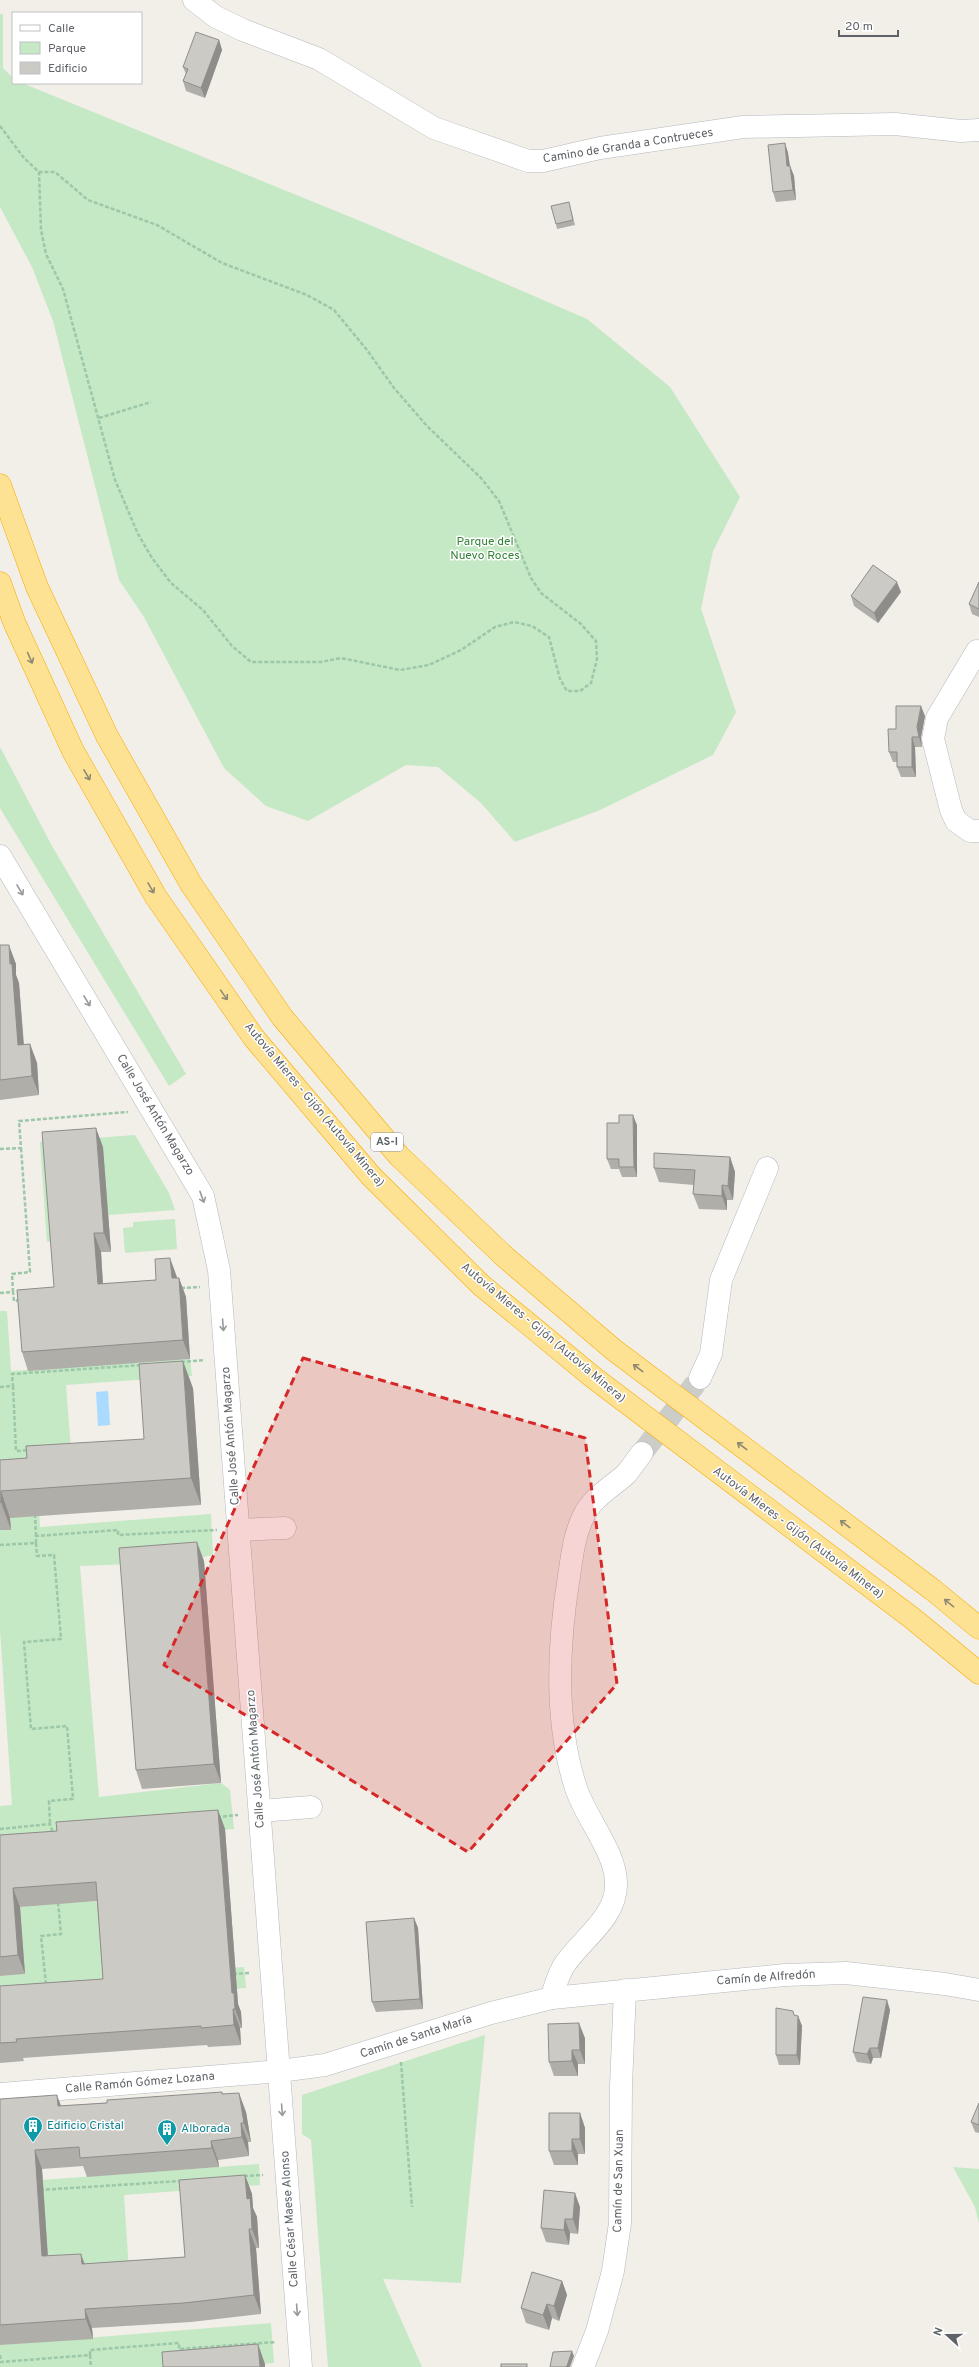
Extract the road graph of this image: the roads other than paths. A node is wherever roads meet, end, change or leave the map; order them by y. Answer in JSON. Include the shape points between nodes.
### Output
{"nodes":[{"id":1,"x":194,"y":0,"type":"edge"},
{"id":2,"x":979,"y":130,"type":"edge"},
{"id":3,"x":0,"y":485,"type":"edge"},
{"id":4,"x":0,"y":582,"type":"edge"},
{"id":5,"x":977,"y":651,"type":"dead end"},
{"id":6,"x":979,"y":831,"type":"edge"},
{"id":7,"x":0,"y":856,"type":"edge"},
{"id":8,"x":767,"y":1168,"type":"dead end"},
{"id":9,"x":700,"y":1378,"type":"tunnel mouth"},
{"id":10,"x":642,"y":1453,"type":"tunnel mouth"},
{"id":11,"x":285,"y":1528,"type":"dead end"},
{"id":12,"x":239,"y":1530,"type":"junction"},
{"id":13,"x":979,"y":1628,"type":"edge"},
{"id":14,"x":979,"y":1674,"type":"edge"},
{"id":15,"x":311,"y":1807,"type":"dead end"},
{"id":16,"x":260,"y":1811,"type":"junction"},
{"id":17,"x":625,"y":1990,"type":"junction"},
{"id":18,"x":979,"y":1990,"type":"edge"},
{"id":19,"x":552,"y":1998,"type":"junction"},
{"id":20,"x":280,"y":2071,"type":"junction"},
{"id":21,"x":0,"y":2094,"type":"edge"},
{"id":22,"x":301,"y":2367,"type":"edge"},
{"id":23,"x":583,"y":2367,"type":"edge"}],
"edges":[{"from":1,"to":2,"type":"street","name":"Camino de Granda a Contrueces","via":[[216,17],[243,30],[319,59],[434,128],[528,161],[542,161],[600,148],[743,127],[896,124],[960,131]]},
{"from":13,"to":3,"type":"highway","number":"AS-I","one_way":true,"via":[[926,1585],[614,1350],[505,1257],[399,1156],[282,1017],[191,884],[107,736],[37,587]]},
{"from":4,"to":14,"type":"highway","name":"Autovía Mieres - Gijón (Autovía Minera)","number":"AS-I","one_way":true,"via":[[14,622],[73,751],[156,897],[254,1038],[371,1176],[481,1285],[594,1378],[912,1618]]},
{"from":5,"to":6,"type":"street","via":[[937,718],[933,739],[956,821],[970,831]]},
{"from":7,"to":12,"type":"street","name":"Calle José Antón Magarzo","one_way":true,"via":[[203,1196],[219,1270]]},
{"from":8,"to":9,"type":"street","via":[[721,1280],[711,1354]]},
{"from":10,"to":19,"type":"street","via":[[626,1473],[593,1502],[583,1516],[575,1539],[560,1630],[561,1717],[575,1787],[583,1808],[613,1864],[616,1886],[606,1915],[564,1966],[554,1986]]},
{"from":11,"to":12,"type":"street"},
{"from":12,"to":16,"type":"street","name":"Calle José Antón Magarzo"},
{"from":15,"to":16,"type":"street"},
{"from":16,"to":20,"type":"street","name":"Calle José Antón Magarzo"},
{"from":17,"to":18,"type":"street","name":"Camín de Alfredón","via":[[785,1975],[846,1973]]},
{"from":17,"to":19,"type":"street","name":"Camín de Alfredón"},
{"from":17,"to":23,"type":"street","name":"Camín de San Xuan","via":[[620,2223],[613,2271],[597,2331]]},
{"from":19,"to":20,"type":"street","name":"Camín de Santa María","via":[[491,2013],[325,2065]]},
{"from":20,"to":21,"type":"street","name":"Calle Ramón Gómez Lozana"},
{"from":20,"to":22,"type":"street","name":"Calle César Maese Alonso","one_way":true}]}
